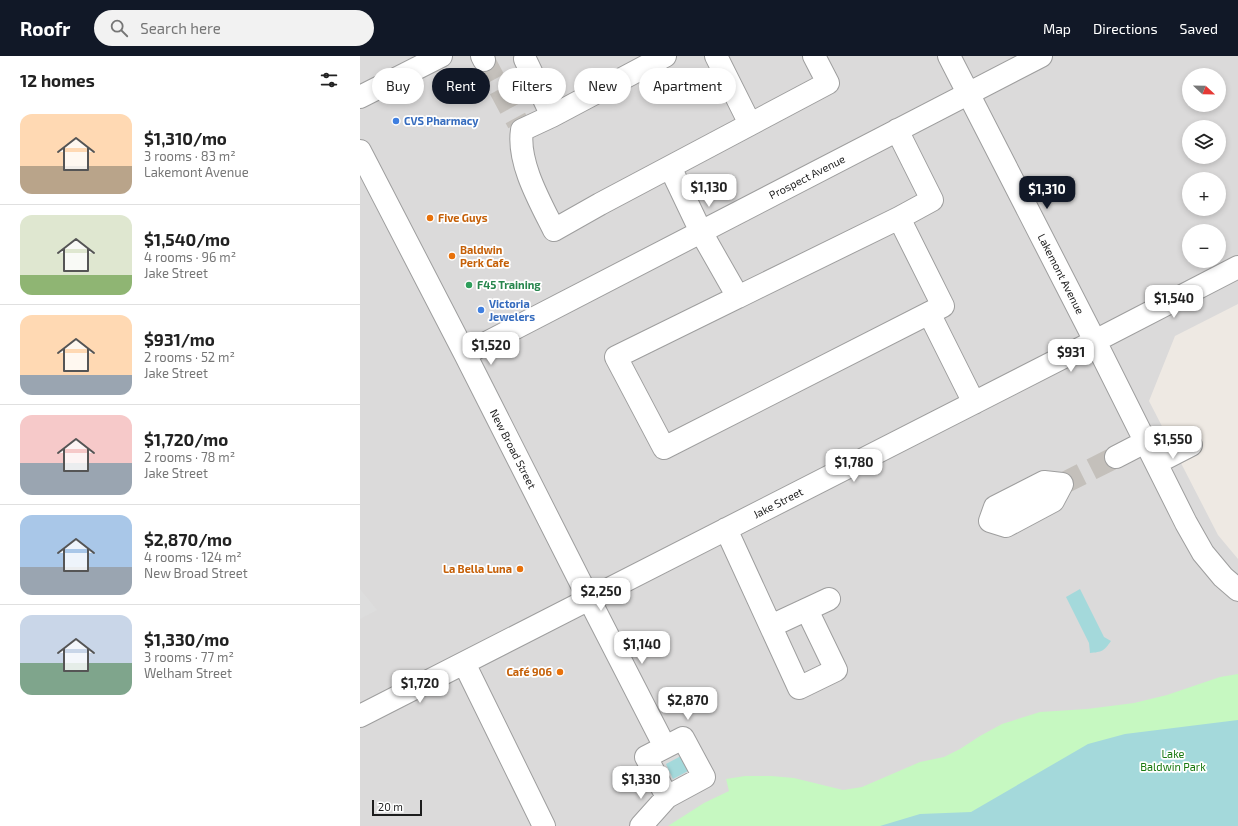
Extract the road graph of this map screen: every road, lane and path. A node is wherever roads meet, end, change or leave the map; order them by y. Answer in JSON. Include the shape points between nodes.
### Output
{"nodes":[{"id":1,"x":441,"y":56,"type":"edge"},
{"id":2,"x":665,"y":56,"type":"edge"},
{"id":3,"x":716,"y":56,"type":"edge"},
{"id":4,"x":814,"y":56,"type":"edge"},
{"id":5,"x":949,"y":56,"type":"edge"},
{"id":6,"x":1041,"y":56,"type":"edge"},
{"id":7,"x":525,"y":59,"type":"dead end"},
{"id":8,"x":968,"y":94,"type":"junction"},
{"id":9,"x":360,"y":97,"type":"edge"},
{"id":10,"x":552,"y":116,"type":"junction"},
{"id":11,"x":750,"y":124,"type":"junction"},
{"id":12,"x":897,"y":130,"type":"junction"},
{"id":13,"x":360,"y":150,"type":"edge"},
{"id":14,"x":670,"y":167,"type":"junction"},
{"id":15,"x":899,"y":218,"type":"junction"},
{"id":16,"x":701,"y":232,"type":"junction"},
{"id":17,"x":1238,"y":267,"type":"edge"},
{"id":18,"x":738,"y":297,"type":"junction"},
{"id":19,"x":930,"y":313,"type":"junction"},
{"id":20,"x":1095,"y":341,"type":"junction"},
{"id":21,"x":466,"y":354,"type":"junction"},
{"id":22,"x":974,"y":403,"type":"junction"},
{"id":23,"x":1145,"y":442,"type":"junction"},
{"id":24,"x":1191,"y":445,"type":"dead end"},
{"id":25,"x":1116,"y":456,"type":"tunnel mouth"},
{"id":26,"x":1156,"y":463,"type":"junction"},
{"id":27,"x":726,"y":529,"type":"junction"},
{"id":28,"x":1238,"y":590,"type":"edge"},
{"id":29,"x":588,"y":599,"type":"junction"},
{"id":30,"x":829,"y":599,"type":"dead end"},
{"id":31,"x":807,"y":610,"type":"junction"},
{"id":32,"x":771,"y":626,"type":"junction"},
{"id":33,"x":464,"y":663,"type":"junction"},
{"id":34,"x":360,"y":716,"type":"edge"},
{"id":35,"x":665,"y":747,"type":"junction"},
{"id":36,"x":667,"y":797,"type":"junction"},
{"id":37,"x":544,"y":826,"type":"edge"},
{"id":38,"x":641,"y":826,"type":"edge"}],
"edges":[{"from":1,"to":9,"type":"street"},
{"from":2,"to":10,"type":"street"},
{"from":3,"to":11,"type":"street"},
{"from":4,"to":11,"type":"street","via":[[828,83]]},
{"from":5,"to":8,"type":"street","name":"Lakemont Avenue"},
{"from":6,"to":8,"type":"street","name":"Prospect Avenue"},
{"from":7,"to":10,"type":"street"},
{"from":8,"to":12,"type":"street","name":"Prospect Avenue"},
{"from":8,"to":20,"type":"street","name":"Lakemont Avenue"},
{"from":10,"to":14,"type":"street","via":[[520,126],[520,145],[532,185],[554,230]]},
{"from":11,"to":14,"type":"street"},
{"from":12,"to":15,"type":"street","via":[[932,200]]},
{"from":12,"to":16,"type":"street","name":"Prospect Avenue"},
{"from":13,"to":21,"type":"street","name":"New Broad Street"},
{"from":14,"to":16,"type":"street"},
{"from":15,"to":18,"type":"street"},
{"from":15,"to":19,"type":"street","via":[[943,306]]},
{"from":16,"to":18,"type":"street"},
{"from":16,"to":21,"type":"street","name":"Prospect Avenue"},
{"from":17,"to":20,"type":"street","name":"Jake Street"},
{"from":18,"to":19,"type":"street","via":[[616,357],[664,448]]},
{"from":19,"to":22,"type":"street"},
{"from":20,"to":22,"type":"street","name":"Jake Street"},
{"from":20,"to":23,"type":"street","name":"Lakemont Avenue"},
{"from":21,"to":29,"type":"street","name":"New Broad Street"},
{"from":22,"to":27,"type":"street","name":"Jake Street"},
{"from":23,"to":25,"type":"street"},
{"from":23,"to":26,"type":"street","name":"Lakemont Avenue"},
{"from":24,"to":26,"type":"street"},
{"from":26,"to":28,"type":"street","name":"Lakemont Avenue","via":[[1204,553]]},
{"from":27,"to":29,"type":"street","name":"Jake Street"},
{"from":27,"to":32,"type":"street"},
{"from":29,"to":33,"type":"street","name":"Jake Street"},
{"from":29,"to":35,"type":"street","name":"New Broad Street"},
{"from":30,"to":31,"type":"street"},
{"from":31,"to":32,"type":"street"},
{"from":31,"to":32,"type":"street","via":[[836,670],[799,688]]},
{"from":33,"to":34,"type":"street","name":"Jake Street"},
{"from":33,"to":37,"type":"street"},
{"from":35,"to":36,"type":"street","via":[[646,757]]},
{"from":35,"to":36,"type":"street","via":[[683,738],[704,777]]},
{"from":36,"to":38,"type":"street"}]}
